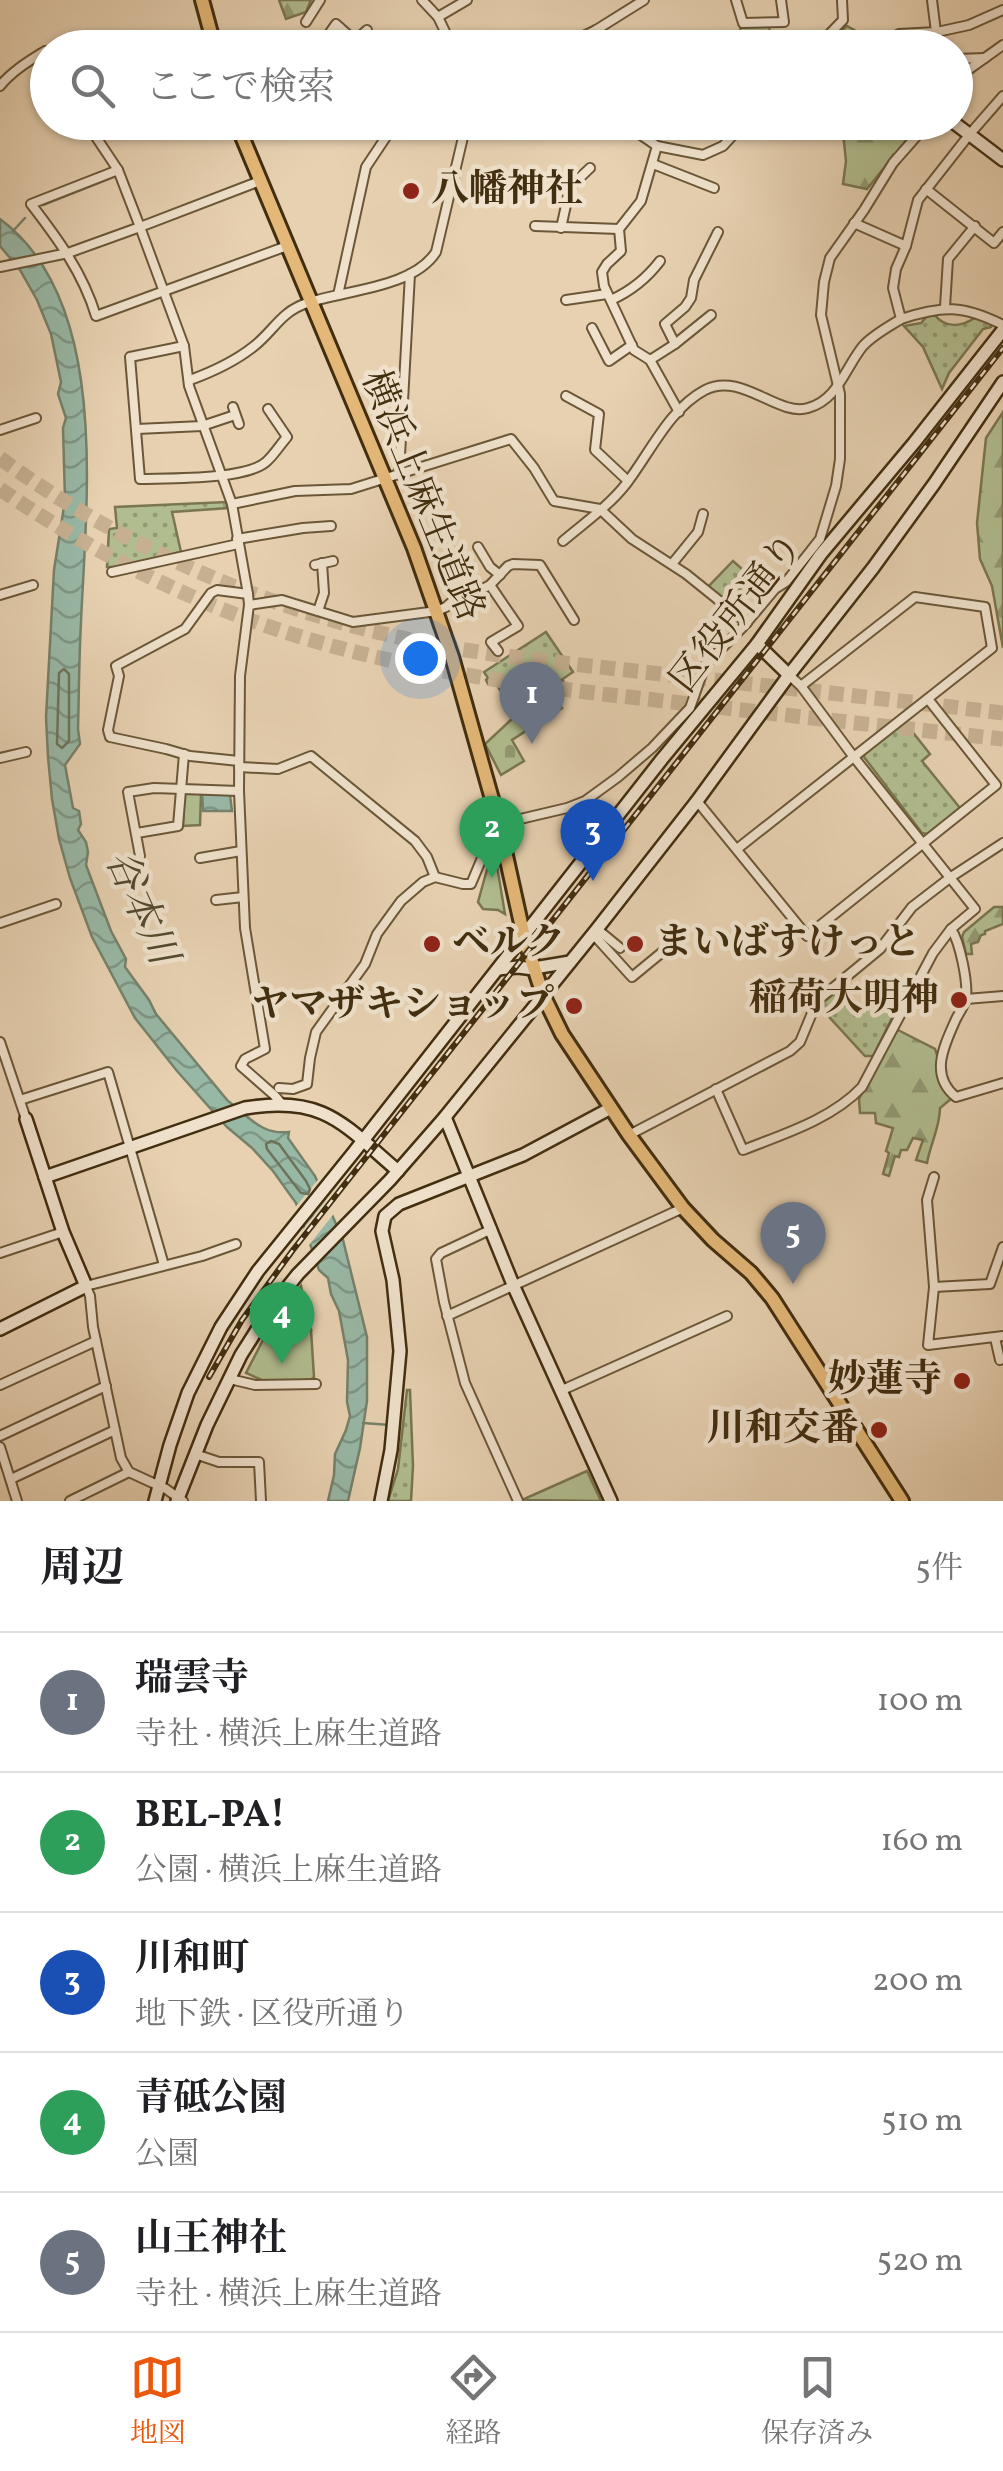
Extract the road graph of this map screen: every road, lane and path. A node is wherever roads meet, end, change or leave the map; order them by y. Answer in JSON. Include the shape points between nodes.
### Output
{"nodes":[{"id":1,"x":202,"y":0,"type":"edge"},
{"id":2,"x":320,"y":0,"type":"edge"},
{"id":3,"x":422,"y":0,"type":"edge"},
{"id":4,"x":644,"y":0,"type":"edge"},
{"id":5,"x":736,"y":0,"type":"edge"},
{"id":6,"x":781,"y":0,"type":"edge"},
{"id":7,"x":842,"y":0,"type":"edge"},
{"id":8,"x":932,"y":0,"type":"edge"},
{"id":9,"x":462,"y":1,"type":"edge"},
{"id":10,"x":1003,"y":10,"type":"edge"},
{"id":11,"x":438,"y":17,"type":"junction"},
{"id":12,"x":306,"y":22,"type":"dead end"},
{"id":13,"x":211,"y":30,"type":"edge"},
{"id":14,"x":444,"y":30,"type":"edge"},
{"id":15,"x":596,"y":30,"type":"edge"},
{"id":16,"x":833,"y":30,"type":"edge"},
{"id":17,"x":937,"y":30,"type":"edge"},
{"id":18,"x":946,"y":30,"type":"edge"},
{"id":19,"x":1003,"y":45,"type":"edge"},
{"id":20,"x":973,"y":58,"type":"edge"},
{"id":21,"x":985,"y":58,"type":"junction"},
{"id":22,"x":30,"y":61,"type":"edge"},
{"id":23,"x":973,"y":66,"type":"edge"},
{"id":24,"x":0,"y":86,"type":"edge"},
{"id":25,"x":1001,"y":102,"type":"edge"},
{"id":26,"x":973,"y":131,"type":"edge"},
{"id":27,"x":973,"y":138,"type":"edge"},
{"id":28,"x":98,"y":140,"type":"edge"},
{"id":29,"x":242,"y":140,"type":"edge"},
{"id":30,"x":384,"y":140,"type":"edge"},
{"id":31,"x":463,"y":140,"type":"edge"},
{"id":32,"x":648,"y":140,"type":"edge"},
{"id":33,"x":728,"y":140,"type":"edge"},
{"id":34,"x":913,"y":140,"type":"edge"},
{"id":35,"x":965,"y":140,"type":"edge"},
{"id":36,"x":657,"y":146,"type":"junction"},
{"id":37,"x":1003,"y":160,"type":"edge"},
{"id":38,"x":653,"y":164,"type":"junction"},
{"id":39,"x":590,"y":168,"type":"dead end"},
{"id":40,"x":118,"y":170,"type":"junction"},
{"id":41,"x":260,"y":181,"type":"junction"},
{"id":42,"x":714,"y":188,"type":"dead end"},
{"id":43,"x":926,"y":188,"type":"junction"},
{"id":44,"x":854,"y":224,"type":"junction"},
{"id":45,"x":536,"y":226,"type":"dead end"},
{"id":46,"x":975,"y":226,"type":"junction"},
{"id":47,"x":140,"y":227,"type":"junction"},
{"id":48,"x":561,"y":228,"type":"junction"},
{"id":49,"x":619,"y":229,"type":"junction"},
{"id":50,"x":718,"y":232,"type":"dead end"},
{"id":51,"x":1003,"y":232,"type":"edge"},
{"id":52,"x":288,"y":246,"type":"junction"},
{"id":53,"x":906,"y":246,"type":"junction"},
{"id":54,"x":65,"y":254,"type":"junction"},
{"id":55,"x":660,"y":260,"type":"dead end"},
{"id":56,"x":0,"y":266,"type":"edge"},
{"id":57,"x":410,"y":274,"type":"junction"},
{"id":58,"x":164,"y":291,"type":"junction"},
{"id":59,"x":338,"y":295,"type":"junction"},
{"id":60,"x":609,"y":297,"type":"junction"},
{"id":61,"x":566,"y":300,"type":"dead end"},
{"id":62,"x":310,"y":302,"type":"junction"},
{"id":63,"x":945,"y":307,"type":"junction"},
{"id":64,"x":711,"y":314,"type":"dead end"},
{"id":65,"x":901,"y":319,"type":"junction"},
{"id":66,"x":1003,"y":327,"type":"edge"},
{"id":67,"x":592,"y":328,"type":"dead end"},
{"id":68,"x":675,"y":344,"type":"junction"},
{"id":69,"x":184,"y":346,"type":"junction"},
{"id":70,"x":632,"y":346,"type":"junction"},
{"id":71,"x":650,"y":360,"type":"junction"},
{"id":72,"x":190,"y":380,"type":"junction"},
{"id":73,"x":1003,"y":382,"type":"edge"},
{"id":74,"x":837,"y":388,"type":"junction"},
{"id":75,"x":566,"y":396,"type":"dead end"},
{"id":76,"x":268,"y":408,"type":"dead end"},
{"id":77,"x":679,"y":412,"type":"junction"},
{"id":78,"x":236,"y":416,"type":"dead end"},
{"id":79,"x":36,"y":418,"type":"dead end"},
{"id":80,"x":202,"y":426,"type":"junction"},
{"id":81,"x":137,"y":429,"type":"junction"},
{"id":82,"x":0,"y":430,"type":"edge"},
{"id":83,"x":222,"y":476,"type":"junction"},
{"id":84,"x":392,"y":477,"type":"junction"},
{"id":85,"x":628,"y":481,"type":"junction"},
{"id":86,"x":232,"y":504,"type":"junction"},
{"id":87,"x":600,"y":509,"type":"junction"},
{"id":88,"x":703,"y":514,"type":"dead end"},
{"id":89,"x":330,"y":526,"type":"dead end"},
{"id":90,"x":562,"y":540,"type":"dead end"},
{"id":91,"x":238,"y":541,"type":"junction"},
{"id":92,"x":478,"y":548,"type":"dead end"},
{"id":93,"x":332,"y":562,"type":"dead end"},
{"id":94,"x":672,"y":564,"type":"junction"},
{"id":95,"x":112,"y":572,"type":"dead end"},
{"id":96,"x":500,"y":575,"type":"junction"},
{"id":97,"x":791,"y":584,"type":"junction"},
{"id":98,"x":33,"y":585,"type":"dead end"},
{"id":99,"x":490,"y":585,"type":"junction"},
{"id":100,"x":0,"y":595,"type":"edge"},
{"id":101,"x":249,"y":599,"type":"junction"},
{"id":102,"x":318,"y":611,"type":"junction"},
{"id":103,"x":437,"y":611,"type":"junction"},
{"id":104,"x":574,"y":620,"type":"dead end"},
{"id":105,"x":747,"y":623,"type":"junction"},
{"id":106,"x":756,"y":644,"type":"junction"},
{"id":107,"x":498,"y":651,"type":"dead end"},
{"id":108,"x":789,"y":675,"type":"junction"},
{"id":109,"x":800,"y":686,"type":"junction"},
{"id":110,"x":928,"y":700,"type":"junction"},
{"id":111,"x":652,"y":748,"type":"junction"},
{"id":112,"x":26,"y":752,"type":"dead end"},
{"id":113,"x":184,"y":754,"type":"junction"},
{"id":114,"x":853,"y":756,"type":"junction"},
{"id":115,"x":0,"y":758,"type":"edge"},
{"id":116,"x":662,"y":759,"type":"junction"},
{"id":117,"x":239,"y":764,"type":"junction"},
{"id":118,"x":182,"y":789,"type":"junction"},
{"id":119,"x":238,"y":791,"type":"junction"},
{"id":120,"x":698,"y":801,"type":"junction"},
{"id":121,"x":500,"y":828,"type":"junction"},
{"id":122,"x":137,"y":833,"type":"junction"},
{"id":123,"x":924,"y":843,"type":"junction"},
{"id":124,"x":1003,"y":843,"type":"edge"},
{"id":125,"x":736,"y":850,"type":"junction"},
{"id":126,"x":242,"y":851,"type":"junction"},
{"id":127,"x":140,"y":856,"type":"dead end"},
{"id":128,"x":200,"y":858,"type":"dead end"},
{"id":129,"x":435,"y":877,"type":"junction"},
{"id":130,"x":951,"y":877,"type":"junction"},
{"id":131,"x":243,"y":897,"type":"junction"},
{"id":132,"x":216,"y":900,"type":"dead end"},
{"id":133,"x":56,"y":904,"type":"dead end"},
{"id":134,"x":0,"y":923,"type":"edge"},
{"id":135,"x":951,"y":929,"type":"junction"},
{"id":136,"x":595,"y":931,"type":"junction"},
{"id":137,"x":524,"y":936,"type":"junction"},
{"id":138,"x":620,"y":948,"type":"dead end"},
{"id":139,"x":666,"y":948,"type":"dead end"},
{"id":140,"x":570,"y":962,"type":"junction"},
{"id":141,"x":534,"y":968,"type":"junction"},
{"id":142,"x":498,"y":969,"type":"junction"},
{"id":143,"x":543,"y":995,"type":"junction"},
{"id":144,"x":1003,"y":996,"type":"edge"},
{"id":145,"x":966,"y":999,"type":"junction"},
{"id":146,"x":0,"y":1042,"type":"edge"},
{"id":147,"x":13,"y":1083,"type":"junction"},
{"id":148,"x":1003,"y":1083,"type":"edge"},
{"id":149,"x":0,"y":1088,"type":"edge"},
{"id":150,"x":279,"y":1088,"type":"dead end"},
{"id":151,"x":716,"y":1090,"type":"junction"},
{"id":152,"x":20,"y":1100,"type":"junction"},
{"id":153,"x":279,"y":1103,"type":"junction"},
{"id":154,"x":611,"y":1108,"type":"junction"},
{"id":155,"x":445,"y":1117,"type":"junction"},
{"id":156,"x":26,"y":1119,"type":"joint"},
{"id":157,"x":629,"y":1134,"type":"junction"},
{"id":158,"x":363,"y":1141,"type":"junction"},
{"id":159,"x":130,"y":1146,"type":"junction"},
{"id":160,"x":398,"y":1172,"type":"junction"},
{"id":161,"x":470,"y":1176,"type":"junction"},
{"id":162,"x":46,"y":1177,"type":"junction"},
{"id":163,"x":934,"y":1177,"type":"dead end"},
{"id":164,"x":684,"y":1208,"type":"junction"},
{"id":165,"x":492,"y":1229,"type":"junction"},
{"id":166,"x":63,"y":1232,"type":"junction"},
{"id":167,"x":236,"y":1244,"type":"dead end"},
{"id":168,"x":1003,"y":1247,"type":"edge"},
{"id":169,"x":0,"y":1253,"type":"edge"},
{"id":170,"x":164,"y":1265,"type":"junction"},
{"id":171,"x":86,"y":1286,"type":"junction"},
{"id":172,"x":514,"y":1287,"type":"junction"},
{"id":173,"x":934,"y":1287,"type":"junction"},
{"id":174,"x":447,"y":1316,"type":"junction"},
{"id":175,"x":726,"y":1316,"type":"dead end"},
{"id":176,"x":0,"y":1329,"type":"edge"},
{"id":177,"x":999,"y":1337,"type":"edge"},
{"id":178,"x":96,"y":1341,"type":"junction"},
{"id":179,"x":1000,"y":1360,"type":"dead end"},
{"id":180,"x":230,"y":1378,"type":"junction"},
{"id":181,"x":316,"y":1384,"type":"dead end"},
{"id":182,"x":0,"y":1385,"type":"edge"},
{"id":183,"x":106,"y":1386,"type":"junction"},
{"id":184,"x":560,"y":1391,"type":"junction"},
{"id":185,"x":115,"y":1430,"type":"junction"},
{"id":186,"x":0,"y":1436,"type":"edge"},
{"id":187,"x":0,"y":1447,"type":"edge"},
{"id":188,"x":195,"y":1454,"type":"junction"},
{"id":189,"x":129,"y":1472,"type":"junction"},
{"id":190,"x":11,"y":1479,"type":"junction"},
{"id":191,"x":159,"y":1486,"type":"junction"},
{"id":192,"x":180,"y":1500,"type":"edge"},
{"id":193,"x":17,"y":1501,"type":"edge"},
{"id":194,"x":70,"y":1501,"type":"edge"},
{"id":195,"x":156,"y":1501,"type":"edge"},
{"id":196,"x":260,"y":1501,"type":"edge"},
{"id":197,"x":380,"y":1501,"type":"edge"},
{"id":198,"x":518,"y":1501,"type":"edge"},
{"id":199,"x":611,"y":1501,"type":"edge"},
{"id":200,"x":902,"y":1501,"type":"edge"}],
"edges":[{"from":1,"to":13,"type":"main road"},
{"from":2,"to":12,"type":"street"},
{"from":3,"to":11,"type":"street"},
{"from":4,"to":15,"type":"street"},
{"from":5,"to":6,"type":"street","via":[[743,22],[784,22]]},
{"from":7,"to":16,"type":"street","via":[[843,20]]},
{"from":8,"to":17,"type":"street"},
{"from":9,"to":11,"type":"street"},
{"from":10,"to":18,"type":"street"},
{"from":11,"to":14,"type":"street"},
{"from":19,"to":21,"type":"street"},
{"from":20,"to":21,"type":"street"},
{"from":21,"to":23,"type":"street"},
{"from":22,"to":24,"type":"street"},
{"from":25,"to":26,"type":"street"},
{"from":27,"to":37,"type":"street"},
{"from":28,"to":40,"type":"street"},
{"from":29,"to":41,"type":"main road","name":"横浜上麻生道路"},
{"from":30,"to":59,"type":"street","via":[[366,167]]},
{"from":31,"to":57,"type":"street","via":[[436,252]]},
{"from":32,"to":36,"type":"street"},
{"from":33,"to":36,"type":"street","via":[[703,155]]},
{"from":34,"to":44,"type":"street"},
{"from":35,"to":43,"type":"street"},
{"from":36,"to":38,"type":"street"},
{"from":38,"to":42,"type":"street"},
{"from":38,"to":49,"type":"street","via":[[641,202]]},
{"from":39,"to":48,"type":"street","via":[[570,187]]},
{"from":40,"to":47,"type":"street"},
{"from":40,"to":54,"type":"street","via":[[31,204]]},
{"from":41,"to":47,"type":"street"},
{"from":41,"to":52,"type":"main road","name":"横浜上麻生道路"},
{"from":43,"to":46,"type":"street"},
{"from":43,"to":53,"type":"street"},
{"from":44,"to":53,"type":"street"},
{"from":44,"to":74,"type":"street","via":[[830,258],[822,302]]},
{"from":45,"to":48,"type":"street"},
{"from":46,"to":51,"type":"street","via":[[994,242]]},
{"from":46,"to":63,"type":"street","via":[[948,259]]},
{"from":47,"to":54,"type":"street"},
{"from":47,"to":58,"type":"street"},
{"from":48,"to":49,"type":"street"},
{"from":49,"to":60,"type":"street","via":[[621,250],[602,272]]},
{"from":50,"to":68,"type":"street","via":[[685,307],[665,324]]},
{"from":52,"to":58,"type":"street"},
{"from":52,"to":62,"type":"main road","name":"横浜上麻生道路"},
{"from":53,"to":65,"type":"street","via":[[893,288]]},
{"from":54,"to":56,"type":"street"},
{"from":54,"to":58,"type":"street","via":[[96,316]]},
{"from":55,"to":60,"type":"street","via":[[625,294]]},
{"from":57,"to":59,"type":"street"},
{"from":57,"to":84,"type":"street"},
{"from":58,"to":69,"type":"street"},
{"from":59,"to":62,"type":"street"},
{"from":60,"to":61,"type":"street"},
{"from":60,"to":70,"type":"street"},
{"from":62,"to":72,"type":"street","via":[[288,310],[254,346]]},
{"from":62,"to":84,"type":"main road","name":"横浜上麻生道路"},
{"from":63,"to":65,"type":"street"},
{"from":63,"to":66,"type":"street","via":[[976,312]]},
{"from":64,"to":68,"type":"street"},
{"from":65,"to":74,"type":"street","via":[[864,345]]},
{"from":66,"to":97,"type":"street","name":"区役所通り","via":[[914,443]]},
{"from":67,"to":70,"type":"street","via":[[609,361]]},
{"from":68,"to":71,"type":"street"},
{"from":69,"to":72,"type":"street"},
{"from":69,"to":81,"type":"street","via":[[130,357]]},
{"from":70,"to":71,"type":"street"},
{"from":71,"to":77,"type":"street"},
{"from":72,"to":80,"type":"street"},
{"from":73,"to":108,"type":"street","name":"区役所通り","via":[[884,554]]},
{"from":74,"to":77,"type":"street","via":[[800,410],[718,385]]},
{"from":74,"to":97,"type":"street","via":[[840,459],[828,519]]},
{"from":75,"to":85,"type":"street","via":[[599,414],[595,450]]},
{"from":76,"to":83,"type":"street","via":[[287,438],[264,464]]},
{"from":77,"to":85,"type":"street"},
{"from":78,"to":80,"type":"street"},
{"from":79,"to":82,"type":"street"},
{"from":80,"to":81,"type":"street"},
{"from":80,"to":83,"type":"street"},
{"from":81,"to":83,"type":"street","via":[[140,479]]},
{"from":83,"to":86,"type":"street"},
{"from":84,"to":86,"type":"street","via":[[351,489],[295,490]]},
{"from":84,"to":87,"type":"street","via":[[510,440],[554,500]]},
{"from":84,"to":103,"type":"main road","name":"横浜上麻生道路"},
{"from":85,"to":87,"type":"street"},
{"from":86,"to":91,"type":"street"},
{"from":87,"to":90,"type":"street"},
{"from":87,"to":94,"type":"street","via":[[632,540]]},
{"from":88,"to":94,"type":"street","via":[[698,532]]},
{"from":89,"to":91,"type":"street"},
{"from":91,"to":95,"type":"street"},
{"from":91,"to":101,"type":"street"},
{"from":92,"to":96,"type":"street"},
{"from":93,"to":102,"type":"street","via":[[318,564],[324,593]]},
{"from":94,"to":105,"type":"street"},
{"from":96,"to":99,"type":"street"},
{"from":96,"to":104,"type":"street","via":[[513,564],[540,565]]},
{"from":97,"to":105,"type":"street","via":[[775,589]]},
{"from":97,"to":106,"type":"street","name":"区役所通り"},
{"from":98,"to":100,"type":"street"},
{"from":99,"to":103,"type":"street"},
{"from":99,"to":107,"type":"street","via":[[518,626],[491,642]]},
{"from":101,"to":102,"type":"street"},
{"from":101,"to":113,"type":"street","via":[[210,593],[186,628],[116,666],[110,737]]},
{"from":101,"to":117,"type":"street"},
{"from":102,"to":103,"type":"street","via":[[353,622]]},
{"from":103,"to":121,"type":"main road","name":"横浜上麻生道路"},
{"from":105,"to":111,"type":"street","via":[[704,665],[690,708]]},
{"from":106,"to":108,"type":"street"},
{"from":106,"to":116,"type":"street","name":"区役所通り"},
{"from":108,"to":109,"type":"street"},
{"from":108,"to":120,"type":"street","name":"区役所通り"},
{"from":109,"to":110,"type":"street","via":[[915,597],[985,607],[992,648]]},
{"from":109,"to":114,"type":"street"},
{"from":110,"to":114,"type":"street"},
{"from":110,"to":123,"type":"street","via":[[996,785]]},
{"from":111,"to":116,"type":"street"},
{"from":111,"to":121,"type":"street","via":[[585,801]]},
{"from":112,"to":115,"type":"street"},
{"from":113,"to":117,"type":"street"},
{"from":113,"to":118,"type":"street"},
{"from":114,"to":123,"type":"street"},
{"from":114,"to":125,"type":"street"},
{"from":116,"to":137,"type":"street","name":"区役所通り"},
{"from":117,"to":119,"type":"street"},
{"from":117,"to":129,"type":"street","via":[[278,769],[310,756],[415,841]]},
{"from":118,"to":119,"type":"street"},
{"from":118,"to":122,"type":"street","via":[[178,826]]},
{"from":118,"to":122,"type":"street","via":[[128,792]]},
{"from":119,"to":126,"type":"street"},
{"from":120,"to":125,"type":"street"},
{"from":120,"to":136,"type":"street","name":"区役所通り"},
{"from":121,"to":129,"type":"street","via":[[471,884]]},
{"from":121,"to":137,"type":"main road","name":"横浜上麻生道路"},
{"from":122,"to":127,"type":"street"},
{"from":123,"to":125,"type":"street","via":[[806,936]]},
{"from":123,"to":130,"type":"street"},
{"from":124,"to":130,"type":"street"},
{"from":126,"to":128,"type":"street"},
{"from":126,"to":131,"type":"street"},
{"from":129,"to":150,"type":"street","via":[[401,901],[320,1024],[307,1084]]},
{"from":130,"to":135,"type":"street","via":[[975,909]]},
{"from":130,"to":151,"type":"street","via":[[817,1001],[790,1052]]},
{"from":131,"to":132,"type":"street"},
{"from":131,"to":153,"type":"street","via":[[265,1049],[241,1066]]},
{"from":133,"to":134,"type":"street"},
{"from":135,"to":145,"type":"street"},
{"from":135,"to":151,"type":"street","via":[[862,1087],[844,1104],[743,1150]]},
{"from":136,"to":138,"type":"street"},
{"from":136,"to":139,"type":"street","via":[[632,977]]},
{"from":136,"to":140,"type":"street","name":"区役所通り"},
{"from":137,"to":141,"type":"main road","name":"横浜上麻生道路"},
{"from":137,"to":142,"type":"street","name":"区役所通り"},
{"from":140,"to":141,"type":"street"},
{"from":140,"to":143,"type":"street","name":"区役所通り"},
{"from":141,"to":142,"type":"street"},
{"from":141,"to":143,"type":"main road","name":"横浜上麻生道路"},
{"from":142,"to":158,"type":"street","name":"区役所通り"},
{"from":143,"to":154,"type":"main road","name":"横浜上麻生道路"},
{"from":143,"to":155,"type":"street","name":"区役所通り"},
{"from":144,"to":145,"type":"street"},
{"from":145,"to":148,"type":"street","via":[[942,1054],[940,1076],[956,1097]]},
{"from":146,"to":147,"type":"street"},
{"from":147,"to":149,"type":"street"},
{"from":147,"to":152,"type":"street"},
{"from":151,"to":157,"type":"street"},
{"from":152,"to":156,"type":"street"},
{"from":152,"to":159,"type":"street","via":[[108,1072]]},
{"from":153,"to":158,"type":"street","via":[[320,1111]]},
{"from":153,"to":159,"type":"street"},
{"from":154,"to":157,"type":"main road","name":"横浜上麻生道路"},
{"from":154,"to":161,"type":"street"},
{"from":155,"to":160,"type":"street","name":"区役所通り"},
{"from":155,"to":161,"type":"street"},
{"from":156,"to":162,"type":"street"},
{"from":157,"to":164,"type":"main road","name":"横浜上麻生道路"},
{"from":158,"to":160,"type":"street"},
{"from":158,"to":191,"type":"street","name":"区役所通り","via":[[237,1300],[182,1408]]},
{"from":159,"to":162,"type":"street"},
{"from":159,"to":170,"type":"street"},
{"from":160,"to":180,"type":"street","name":"区役所通り","via":[[270,1308]]},
{"from":161,"to":165,"type":"street"},
{"from":161,"to":197,"type":"street","via":[[399,1204],[384,1221],[400,1351]]},
{"from":162,"to":166,"type":"street"},
{"from":163,"to":173,"type":"street","via":[[927,1200]]},
{"from":164,"to":172,"type":"street"},
{"from":164,"to":200,"type":"main road","name":"横浜上麻生道路","via":[[772,1298]]},
{"from":165,"to":172,"type":"street"},
{"from":165,"to":174,"type":"street","via":[[436,1260]]},
{"from":166,"to":169,"type":"street"},
{"from":166,"to":171,"type":"street"},
{"from":167,"to":170,"type":"street"},
{"from":168,"to":173,"type":"street","via":[[990,1284]]},
{"from":170,"to":171,"type":"street"},
{"from":171,"to":176,"type":"street"},
{"from":171,"to":178,"type":"street"},
{"from":172,"to":174,"type":"street"},
{"from":172,"to":184,"type":"street"},
{"from":173,"to":177,"type":"street","via":[[928,1345]]},
{"from":174,"to":198,"type":"street","via":[[465,1383]]},
{"from":175,"to":184,"type":"street"},
{"from":177,"to":179,"type":"street"},
{"from":178,"to":182,"type":"street"},
{"from":178,"to":183,"type":"street"},
{"from":180,"to":181,"type":"street","via":[[255,1385]]},
{"from":180,"to":188,"type":"street","name":"区役所通り"},
{"from":183,"to":185,"type":"street"},
{"from":183,"to":186,"type":"street"},
{"from":184,"to":199,"type":"street"},
{"from":185,"to":189,"type":"street"},
{"from":185,"to":190,"type":"street"},
{"from":187,"to":190,"type":"street"},
{"from":188,"to":192,"type":"street","name":"区役所通り"},
{"from":188,"to":196,"type":"street","via":[[259,1462]]},
{"from":189,"to":191,"type":"street"},
{"from":189,"to":194,"type":"street"},
{"from":190,"to":193,"type":"street"},
{"from":191,"to":192,"type":"street"},
{"from":191,"to":195,"type":"street","name":"区役所通り"}]}
